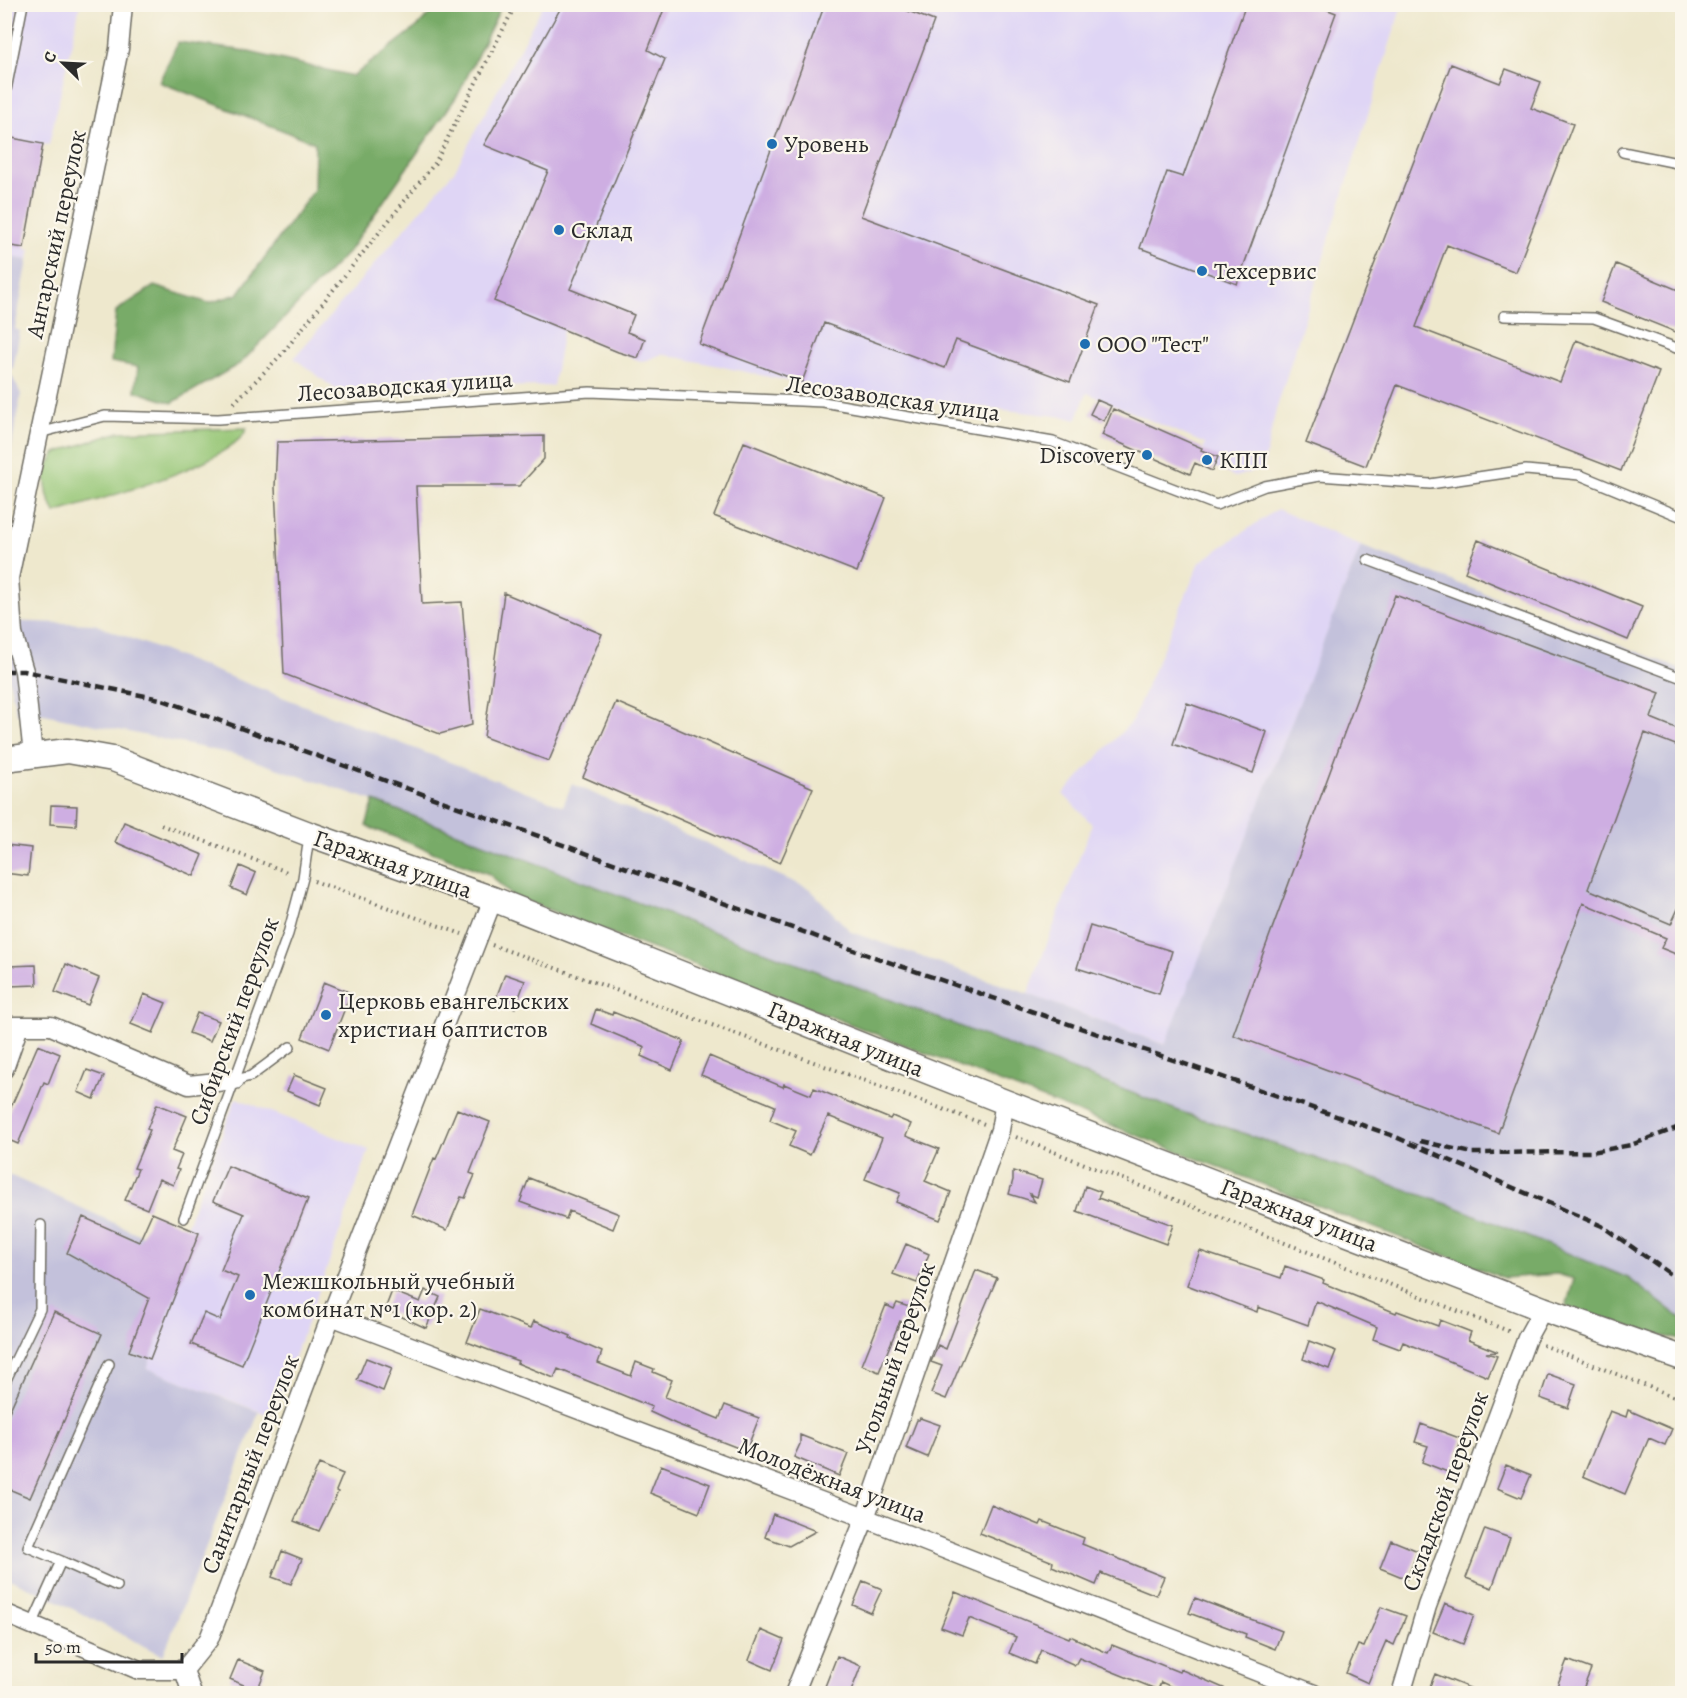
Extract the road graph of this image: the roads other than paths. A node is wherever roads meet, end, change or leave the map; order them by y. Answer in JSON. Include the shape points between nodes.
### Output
{"nodes":[{"id":1,"x":22,"y":4,"type":"edge"},
{"id":2,"x":123,"y":4,"type":"edge"},
{"id":3,"x":4,"y":100,"type":"edge"},
{"id":4,"x":1623,"y":152,"type":"dead end"},
{"id":5,"x":1683,"y":164,"type":"edge"},
{"id":6,"x":1504,"y":316,"type":"dead end"},
{"id":7,"x":1683,"y":350,"type":"edge"},
{"id":8,"x":39,"y":433,"type":"junction"},
{"id":9,"x":1683,"y":517,"type":"edge"},
{"id":10,"x":1368,"y":560,"type":"dead end"},
{"id":11,"x":7,"y":578,"type":"edge"},
{"id":12,"x":1683,"y":678,"type":"edge"},
{"id":13,"x":33,"y":755,"type":"junction"},
{"id":14,"x":4,"y":759,"type":"edge"},
{"id":15,"x":309,"y":834,"type":"junction"},
{"id":16,"x":493,"y":899,"type":"junction"},
{"id":17,"x":12,"y":1026,"type":"edge"},
{"id":18,"x":291,"y":1047,"type":"dead end"},
{"id":19,"x":4,"y":1068,"type":"edge"},
{"id":20,"x":235,"y":1080,"type":"junction"},
{"id":21,"x":1005,"y":1102,"type":"junction"},
{"id":22,"x":184,"y":1218,"type":"dead end"},
{"id":23,"x":40,"y":1225,"type":"dead end"},
{"id":24,"x":1543,"y":1309,"type":"junction"},
{"id":25,"x":331,"y":1316,"type":"junction"},
{"id":26,"x":1683,"y":1358,"type":"edge"},
{"id":27,"x":109,"y":1364,"type":"dead end"},
{"id":28,"x":4,"y":1384,"type":"edge"},
{"id":29,"x":866,"y":1518,"type":"junction"},
{"id":30,"x":61,"y":1561,"type":"junction"},
{"id":31,"x":117,"y":1586,"type":"dead end"},
{"id":32,"x":4,"y":1613,"type":"edge"},
{"id":33,"x":32,"y":1625,"type":"junction"},
{"id":34,"x":184,"y":1670,"type":"junction"},
{"id":35,"x":192,"y":1694,"type":"edge"},
{"id":36,"x":794,"y":1694,"type":"edge"},
{"id":37,"x":1314,"y":1694,"type":"edge"},
{"id":38,"x":1401,"y":1694,"type":"edge"}],
"edges":[{"from":1,"to":3,"type":"lane"},
{"from":2,"to":8,"type":"street","name":"Ангарский переулок","via":[[119,49]]},
{"from":4,"to":5,"type":"lane"},
{"from":6,"to":7,"type":"lane","via":[[1594,318]]},
{"from":8,"to":9,"type":"lane","name":"Лесозаводская улица","via":[[105,416],[218,419],[590,392],[823,402],[1053,442],[1216,505],[1264,486],[1319,476],[1430,484],[1526,470],[1580,475]]},
{"from":8,"to":11,"type":"street","name":"Ангарский переулок"},
{"from":10,"to":12,"type":"lane"},
{"from":11,"to":13,"type":"street","name":"Ангарский переулок","via":[[13,634],[24,671]]},
{"from":13,"to":14,"type":"street","name":"Гаражная улица"},
{"from":13,"to":15,"type":"street","name":"Гаражная улица","via":[[68,751],[113,759]]},
{"from":15,"to":16,"type":"street","name":"Гаражная улица"},
{"from":15,"to":20,"type":"lane","name":"Сибирский переулок","via":[[303,878],[288,934]]},
{"from":16,"to":21,"type":"street","name":"Гаражная улица"},
{"from":16,"to":25,"type":"street","name":"Санитарный переулок"},
{"from":17,"to":19,"type":"street"},
{"from":17,"to":20,"type":"street","via":[[51,1026],[189,1085]]},
{"from":18,"to":20,"type":"lane","via":[[251,1076]]},
{"from":20,"to":22,"type":"lane","name":"Сибирский переулок"},
{"from":21,"to":24,"type":"street","name":"Гаражная улица"},
{"from":21,"to":29,"type":"street","name":"Угольный переулок","via":[[1000,1130]]},
{"from":23,"to":28,"type":"lane","via":[[40,1309]]},
{"from":24,"to":26,"type":"street","name":"Гаражная улица"},
{"from":24,"to":38,"type":"street","name":"Складской переулок","via":[[1527,1338],[1427,1606]]},
{"from":25,"to":29,"type":"street","name":"Молодёжная улица"},
{"from":25,"to":34,"type":"street","name":"Санитарный переулок","via":[[209,1639]]},
{"from":27,"to":30,"type":"lane","via":[[28,1547]]},
{"from":29,"to":36,"type":"street","name":"Угольный переулок"},
{"from":29,"to":37,"type":"street","name":"Молодёжная улица"},
{"from":30,"to":31,"type":"lane"},
{"from":30,"to":33,"type":"lane"},
{"from":32,"to":33,"type":"street"},
{"from":33,"to":34,"type":"street","via":[[138,1670]]},
{"from":34,"to":35,"type":"street"}]}
